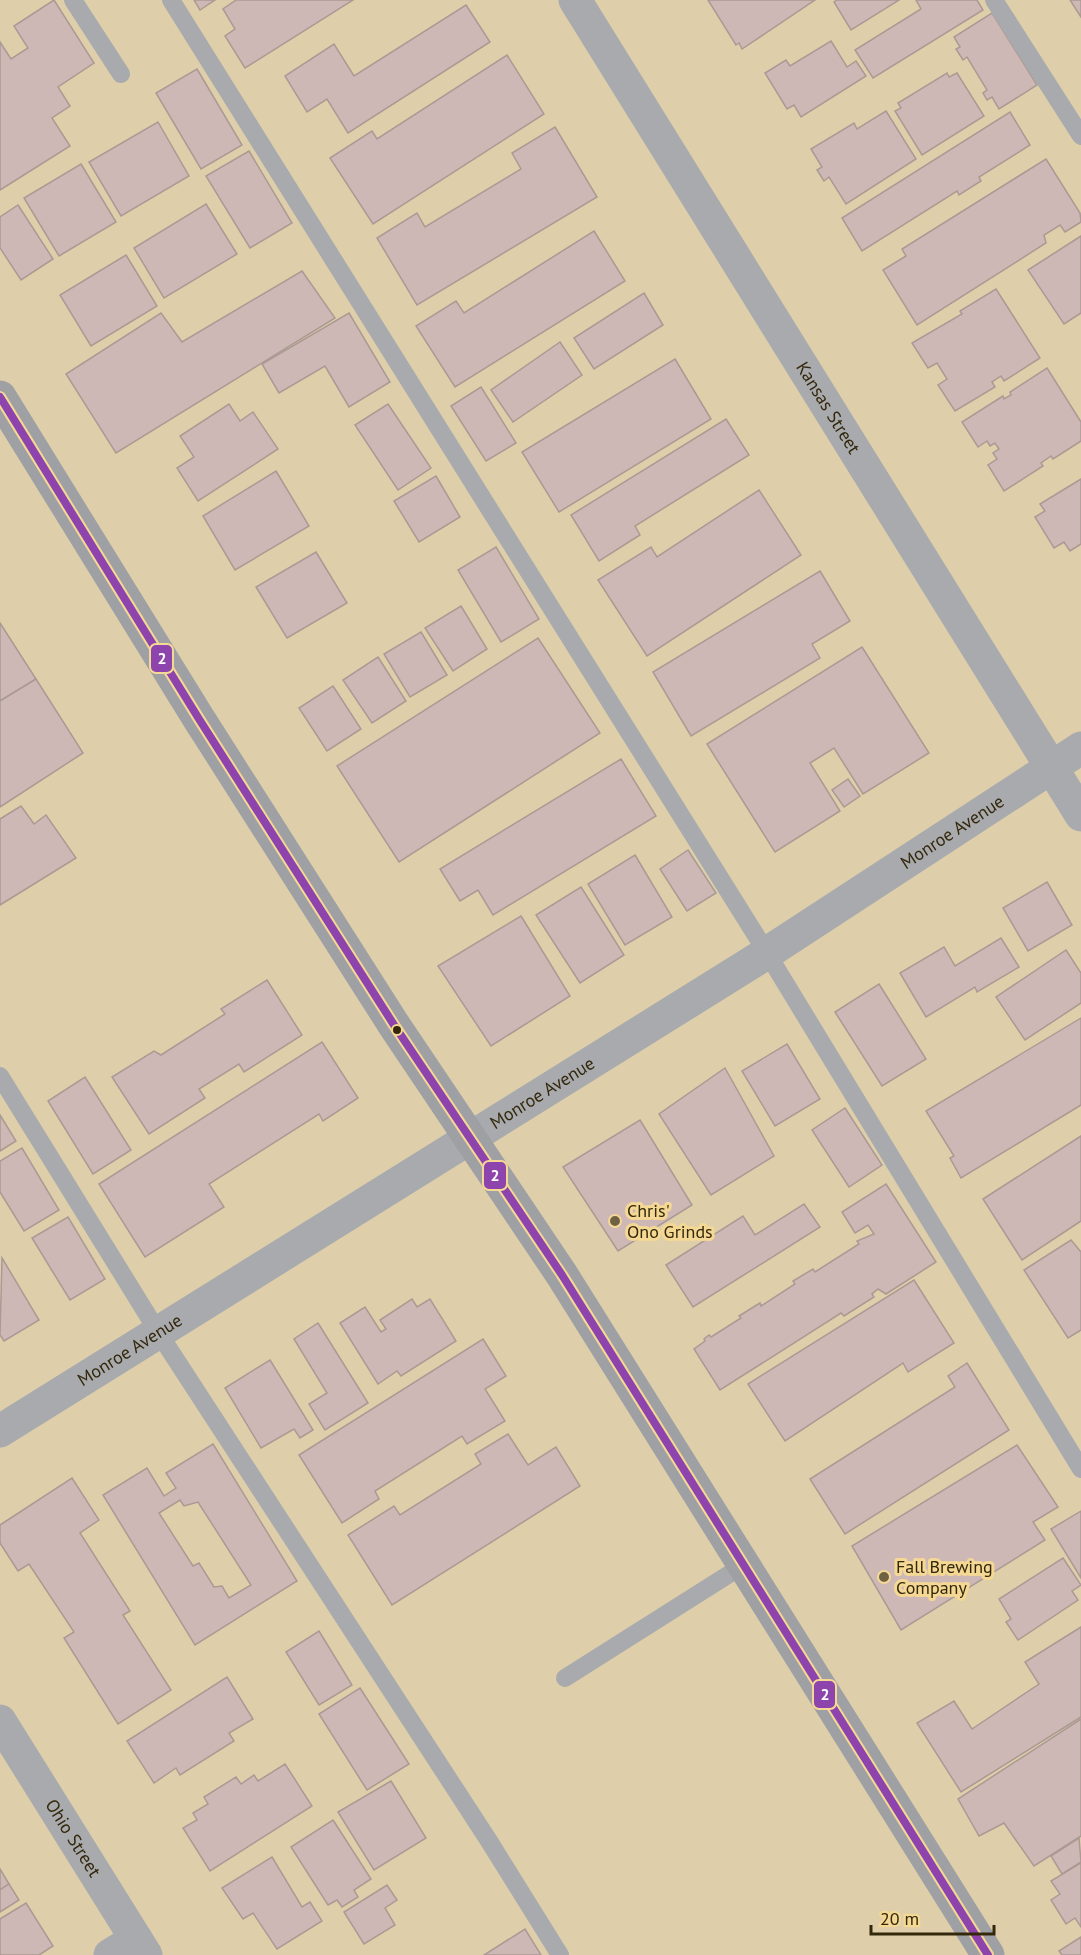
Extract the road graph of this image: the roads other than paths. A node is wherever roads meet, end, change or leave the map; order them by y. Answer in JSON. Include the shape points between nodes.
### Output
{"nodes":[{"id":1,"x":73,"y":0,"type":"edge"},
{"id":2,"x":171,"y":0,"type":"edge"},
{"id":3,"x":575,"y":0,"type":"edge"},
{"id":4,"x":994,"y":0,"type":"edge"},
{"id":5,"x":121,"y":74,"type":"dead end"},
{"id":6,"x":1081,"y":136,"type":"edge"},
{"id":7,"x":0,"y":397,"type":"edge"},
{"id":8,"x":1081,"y":748,"type":"edge"},
{"id":9,"x":1051,"y":767,"type":"junction"},
{"id":10,"x":1081,"y":815,"type":"edge"},
{"id":11,"x":767,"y":953,"type":"junction"},
{"id":12,"x":0,"y":1076,"type":"edge"},
{"id":13,"x":470,"y":1137,"type":"junction"},
{"id":14,"x":158,"y":1332,"type":"junction"},
{"id":15,"x":0,"y":1431,"type":"edge"},
{"id":16,"x":1081,"y":1469,"type":"edge"},
{"id":17,"x":742,"y":1566,"type":"junction"},
{"id":18,"x":566,"y":1678,"type":"dead end"},
{"id":19,"x":0,"y":1721,"type":"edge"},
{"id":20,"x":131,"y":1950,"type":"edge"},
{"id":21,"x":560,"y":1955,"type":"edge"},
{"id":22,"x":987,"y":1955,"type":"edge"}],
"edges":[{"from":1,"to":5,"type":"lane"},
{"from":2,"to":11,"type":"lane"},
{"from":3,"to":9,"type":"street","name":"Kansas Street"},
{"from":4,"to":6,"type":"lane"},
{"from":7,"to":13,"type":"main road","via":[[199,719]]},
{"from":8,"to":9,"type":"street","name":"Monroe Avenue"},
{"from":9,"to":10,"type":"street","name":"Kansas Street"},
{"from":9,"to":11,"type":"street","name":"Monroe Avenue"},
{"from":11,"to":13,"type":"street","name":"Monroe Avenue"},
{"from":11,"to":16,"type":"lane"},
{"from":12,"to":14,"type":"lane"},
{"from":13,"to":14,"type":"street","name":"Monroe Avenue"},
{"from":13,"to":17,"type":"main road","via":[[562,1275]]},
{"from":14,"to":15,"type":"street","name":"Monroe Avenue"},
{"from":14,"to":21,"type":"lane"},
{"from":17,"to":18,"type":"lane"},
{"from":17,"to":22,"type":"main road"},
{"from":19,"to":20,"type":"street","name":"Ohio Street"}]}
